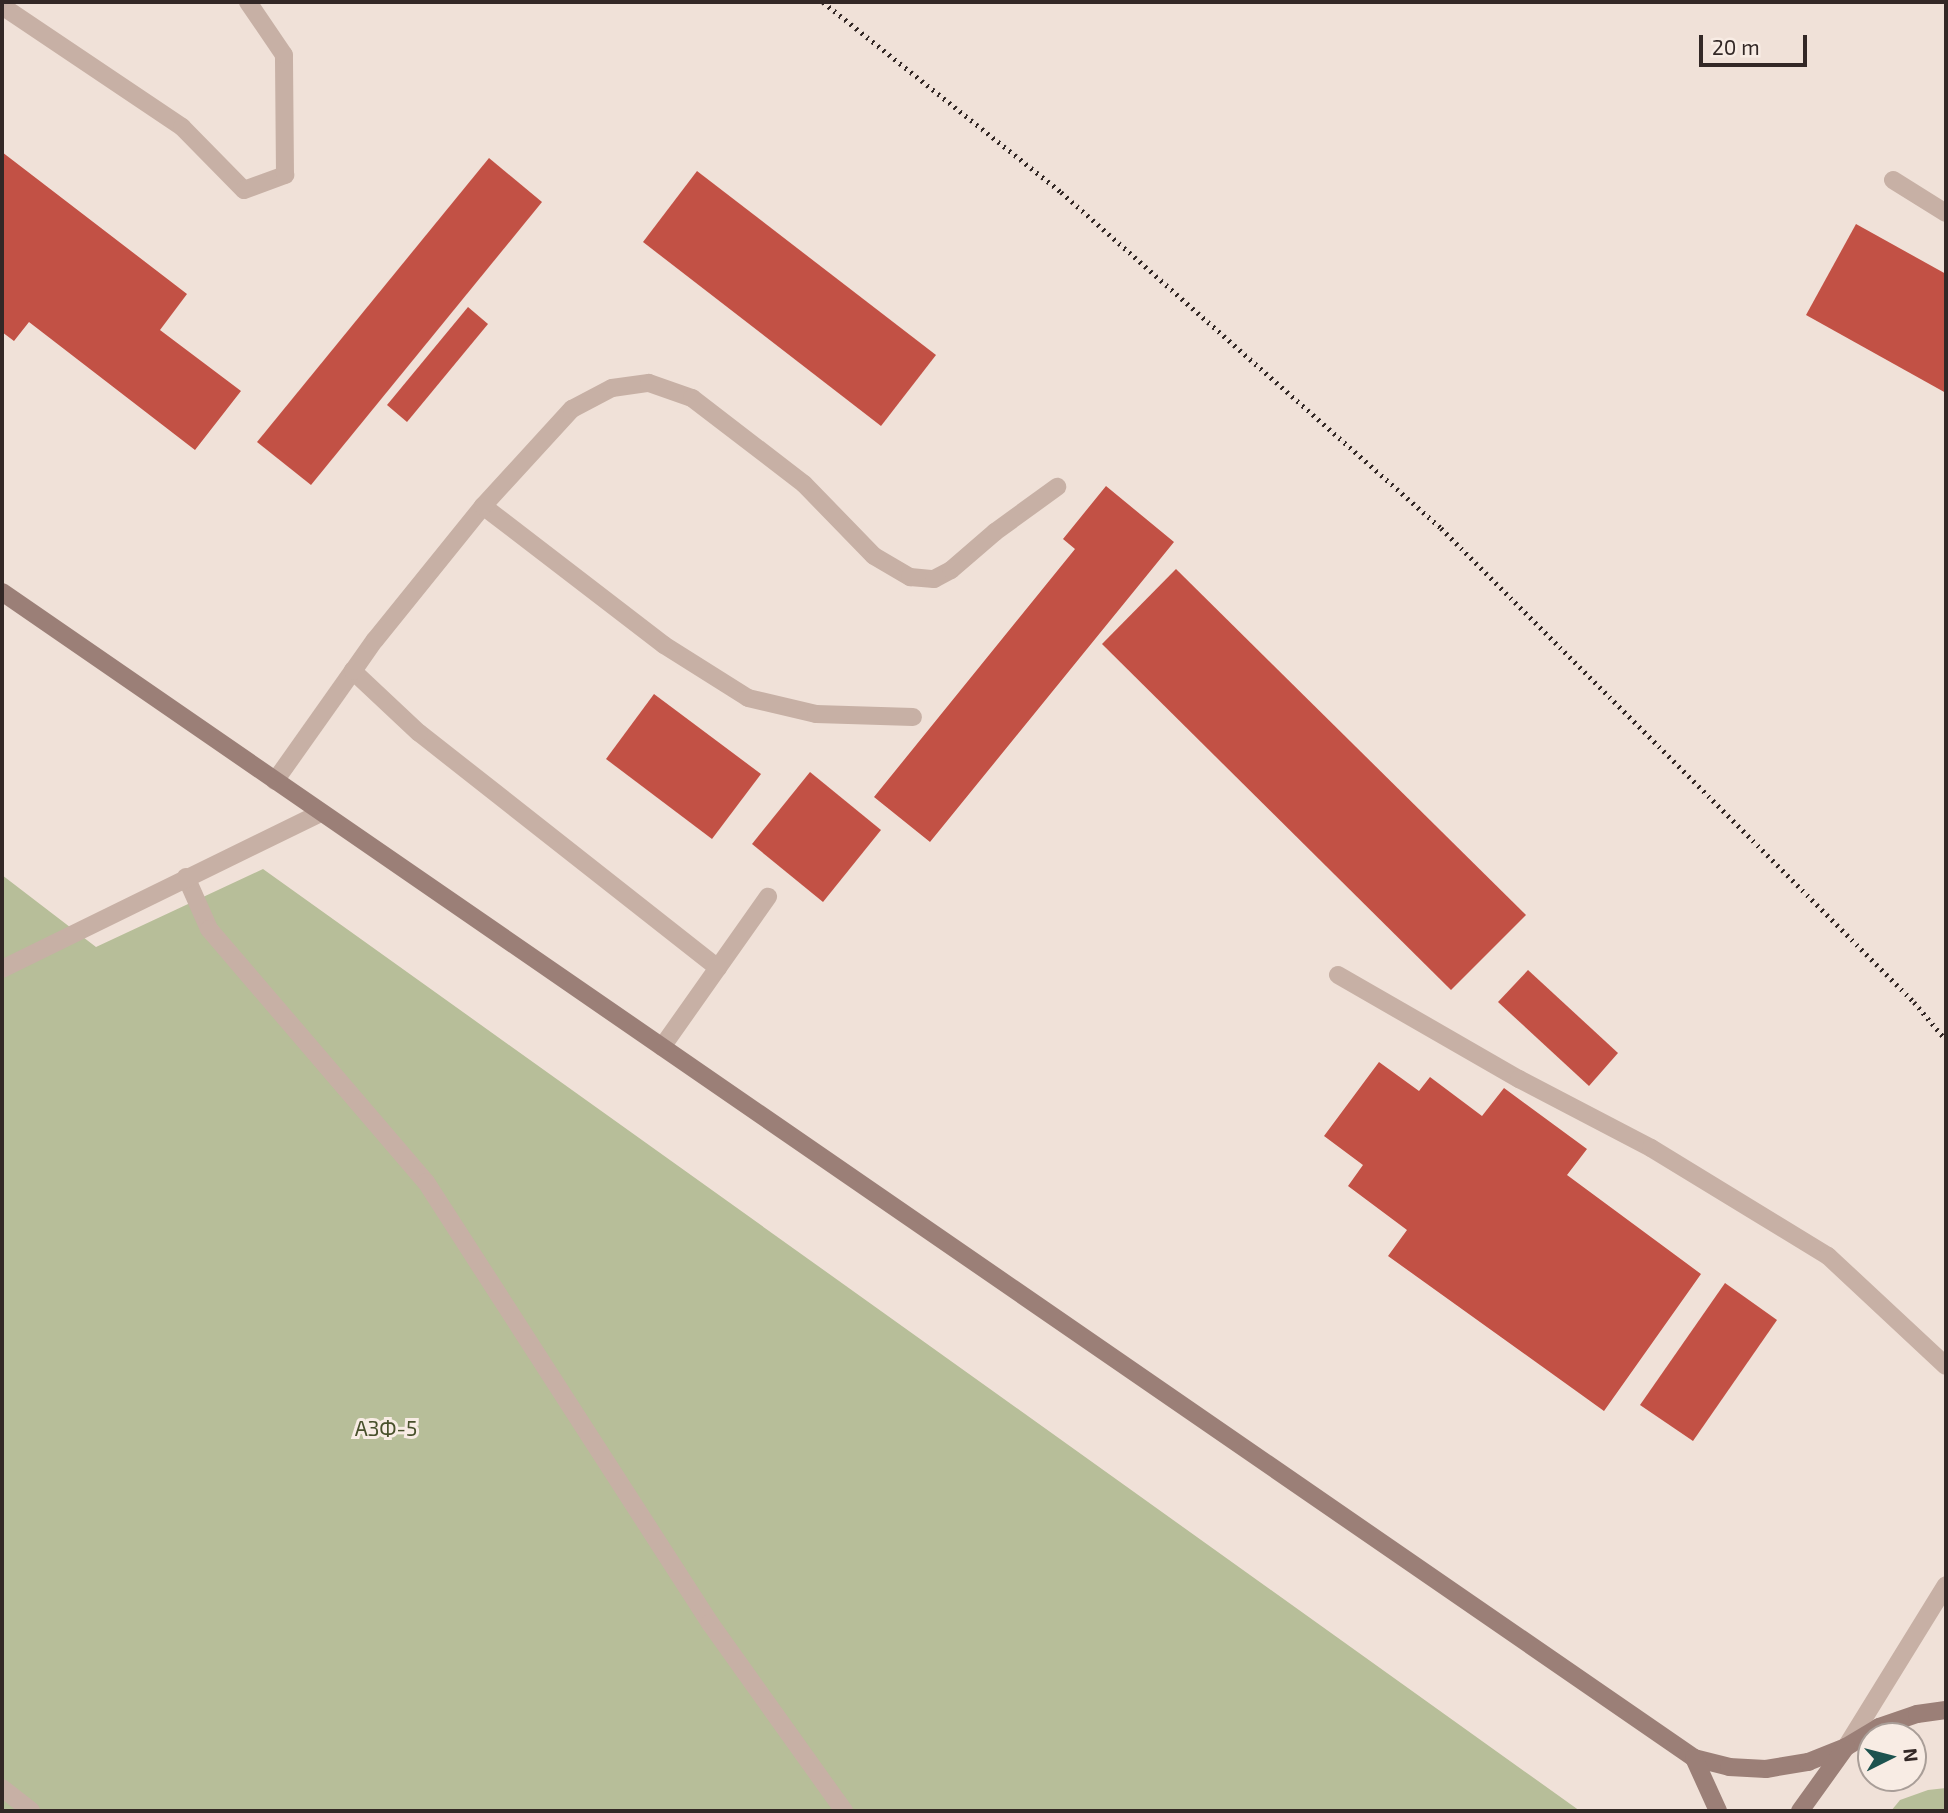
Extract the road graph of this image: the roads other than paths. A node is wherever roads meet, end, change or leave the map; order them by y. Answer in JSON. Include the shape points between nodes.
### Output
{"nodes":[{"id":1,"x":248,"y":2,"type":"edge"},
{"id":2,"x":2,"y":6,"type":"edge"},
{"id":3,"x":1893,"y":180,"type":"dead end"},
{"id":4,"x":1946,"y":212,"type":"edge"},
{"id":5,"x":1057,"y":487,"type":"dead end"},
{"id":6,"x":483,"y":506,"type":"junction"},
{"id":7,"x":2,"y":592,"type":"edge"},
{"id":8,"x":353,"y":671,"type":"junction"},
{"id":9,"x":912,"y":717,"type":"dead end"},
{"id":10,"x":275,"y":781,"type":"junction"},
{"id":11,"x":321,"y":813,"type":"junction"},
{"id":12,"x":186,"y":877,"type":"junction"},
{"id":13,"x":768,"y":897,"type":"dead end"},
{"id":14,"x":718,"y":968,"type":"junction"},
{"id":15,"x":2,"y":969,"type":"edge"},
{"id":16,"x":1338,"y":975,"type":"dead end"},
{"id":17,"x":662,"y":1047,"type":"junction"},
{"id":18,"x":1946,"y":1366,"type":"edge"},
{"id":19,"x":1946,"y":1585,"type":"edge"},
{"id":20,"x":1946,"y":1710,"type":"edge"},
{"id":21,"x":1846,"y":1747,"type":"junction"},
{"id":22,"x":1694,"y":1758,"type":"junction"},
{"id":23,"x":2,"y":1787,"type":"edge"},
{"id":24,"x":31,"y":1811,"type":"edge"},
{"id":25,"x":844,"y":1811,"type":"edge"},
{"id":26,"x":1718,"y":1811,"type":"edge"},
{"id":27,"x":1800,"y":1811,"type":"edge"}],
"edges":[{"from":1,"to":2,"type":"street","via":[[284,55],[285,175],[244,190],[182,127]]},
{"from":3,"to":4,"type":"street"},
{"from":5,"to":6,"type":"street","via":[[951,570],[934,579],[910,577],[874,556],[804,484],[692,398],[649,383],[612,388],[572,410]]},
{"from":6,"to":8,"type":"street"},
{"from":6,"to":9,"type":"street","via":[[664,645],[748,698],[816,714]]},
{"from":7,"to":10,"type":"street"},
{"from":8,"to":10,"type":"street"},
{"from":8,"to":14,"type":"street","via":[[419,733]]},
{"from":10,"to":11,"type":"street"},
{"from":11,"to":12,"type":"street"},
{"from":11,"to":17,"type":"street"},
{"from":12,"to":15,"type":"street"},
{"from":12,"to":25,"type":"street","via":[[209,929],[426,1182],[709,1623]]},
{"from":13,"to":14,"type":"street"},
{"from":14,"to":17,"type":"street"},
{"from":16,"to":18,"type":"street","via":[[1651,1148],[1828,1256]]},
{"from":17,"to":22,"type":"street"},
{"from":19,"to":21,"type":"street"},
{"from":20,"to":21,"type":"street","via":[[1879,1727]]},
{"from":21,"to":22,"type":"street","via":[[1808,1762],[1766,1769],[1729,1767]]},
{"from":21,"to":27,"type":"street"},
{"from":22,"to":26,"type":"street"},
{"from":23,"to":24,"type":"street"}]}
